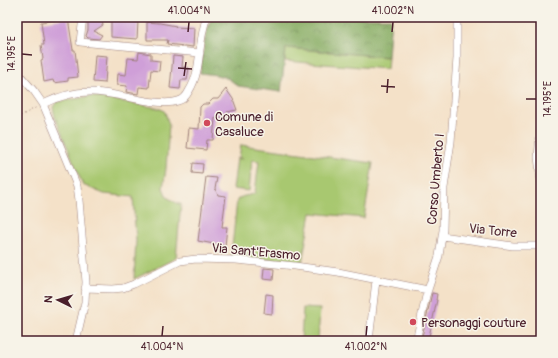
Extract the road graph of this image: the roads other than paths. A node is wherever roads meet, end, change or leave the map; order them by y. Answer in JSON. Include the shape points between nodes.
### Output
{"nodes":[{"id":1,"x":83,"y":17,"type":"edge"},
{"id":2,"x":207,"y":17,"type":"edge"},
{"id":3,"x":458,"y":17,"type":"edge"},
{"id":4,"x":200,"y":53,"type":"junction"},
{"id":5,"x":17,"y":72,"type":"edge"},
{"id":6,"x":43,"y":104,"type":"junction"},
{"id":7,"x":541,"y":126,"type":"edge"},
{"id":8,"x":541,"y":181,"type":"edge"},
{"id":9,"x":442,"y":236,"type":"junction"},
{"id":10,"x":541,"y":246,"type":"edge"},
{"id":11,"x":376,"y":280,"type":"junction"},
{"id":12,"x":85,"y":288,"type":"junction"},
{"id":13,"x":428,"y":290,"type":"junction"},
{"id":14,"x":76,"y":341,"type":"edge"},
{"id":15,"x":370,"y":341,"type":"edge"},
{"id":16,"x":416,"y":341,"type":"edge"}],
"edges":[{"from":1,"to":4,"type":"street","via":[[80,42]]},
{"from":2,"to":4,"type":"street"},
{"from":3,"to":9,"type":"street","name":"Corso Umberto I","via":[[451,142],[444,188]]},
{"from":4,"to":6,"type":"street","via":[[194,81],[186,96],[178,101],[158,102],[91,92],[66,95]]},
{"from":5,"to":6,"type":"street"},
{"from":6,"to":12,"type":"street","via":[[77,186]]},
{"from":7,"to":8,"type":"street","via":[[538,157]]},
{"from":9,"to":10,"type":"street","name":"Via Torre","via":[[513,246]]},
{"from":9,"to":13,"type":"street","name":"Corso Umberto I","via":[[439,256]]},
{"from":11,"to":12,"type":"street","name":"Via Sant'Erasmo","via":[[295,266],[196,259],[180,262],[123,288]]},
{"from":11,"to":13,"type":"street","name":"Via Sant'Erasmo"},
{"from":11,"to":15,"type":"street"},
{"from":12,"to":14,"type":"street","via":[[85,302]]},
{"from":13,"to":16,"type":"street","name":"Corso Umberto I"}]}
